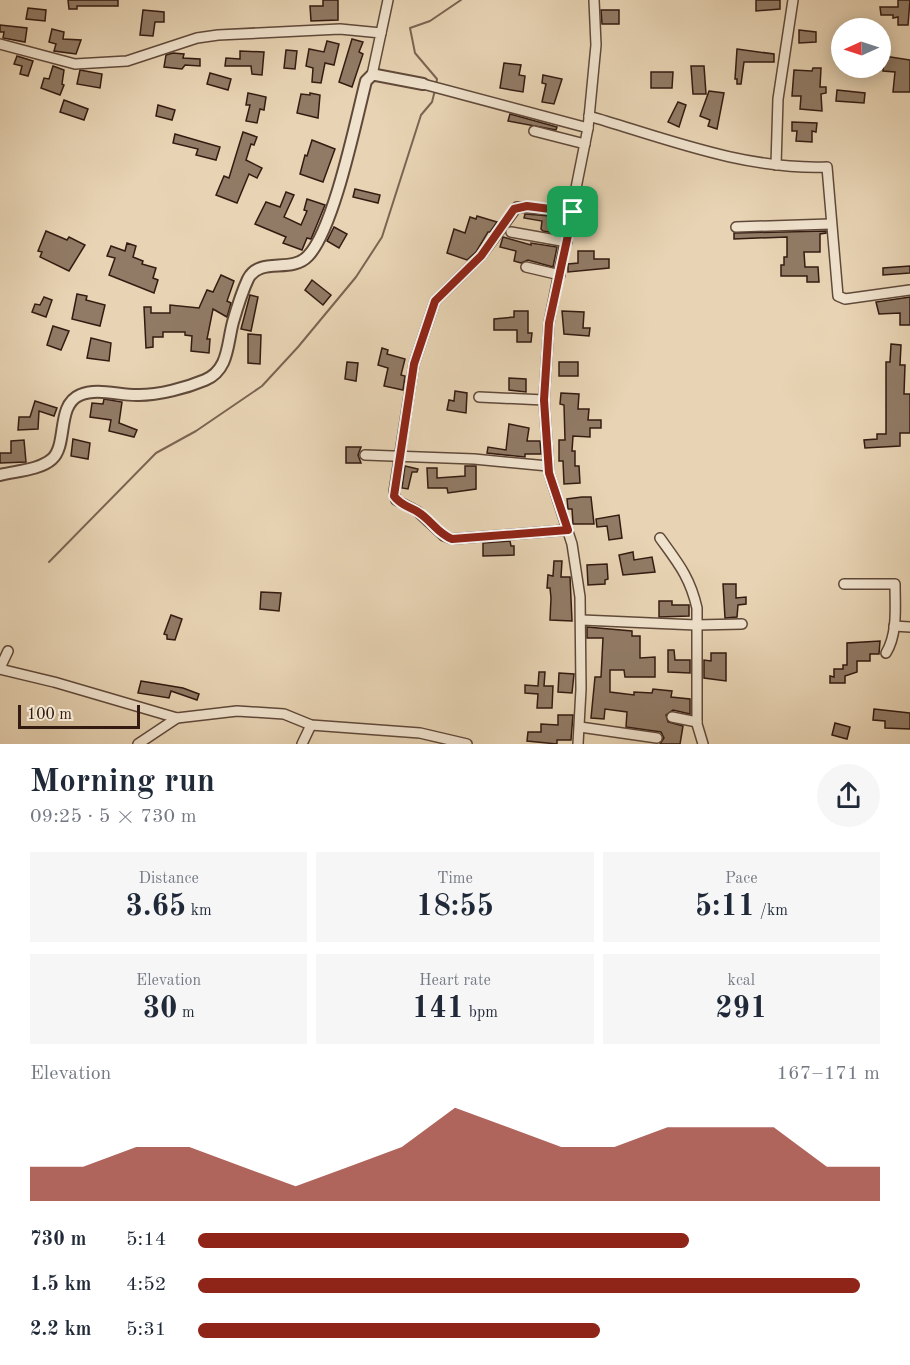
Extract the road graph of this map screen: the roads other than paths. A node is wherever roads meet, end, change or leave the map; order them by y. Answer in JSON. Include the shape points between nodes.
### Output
{"nodes":[{"id":1,"x":388,"y":0,"type":"edge"},
{"id":2,"x":594,"y":0,"type":"edge"},
{"id":3,"x":793,"y":0,"type":"edge"},
{"id":4,"x":381,"y":33,"type":"junction"},
{"id":5,"x":0,"y":44,"type":"edge"},
{"id":6,"x":372,"y":75,"type":"junction"},
{"id":7,"x":423,"y":84,"type":"joint"},
{"id":8,"x":589,"y":116,"type":"junction"},
{"id":9,"x":588,"y":128,"type":"junction"},
{"id":10,"x":534,"y":131,"type":"dead end"},
{"id":11,"x":585,"y":144,"type":"junction"},
{"id":12,"x":776,"y":165,"type":"junction"},
{"id":13,"x":573,"y":212,"type":"junction"},
{"id":14,"x":830,"y":224,"type":"junction"},
{"id":15,"x":736,"y":227,"type":"dead end"},
{"id":16,"x":511,"y":232,"type":"dead end"},
{"id":17,"x":567,"y":242,"type":"junction"},
{"id":18,"x":526,"y":267,"type":"dead end"},
{"id":19,"x":560,"y":275,"type":"junction"},
{"id":20,"x":910,"y":290,"type":"edge"},
{"id":21,"x":479,"y":397,"type":"dead end"},
{"id":22,"x":544,"y":400,"type":"junction"},
{"id":23,"x":364,"y":455,"type":"dead end"},
{"id":24,"x":399,"y":456,"type":"junction"},
{"id":25,"x":548,"y":466,"type":"junction"},
{"id":26,"x":0,"y":475,"type":"edge"},
{"id":27,"x":568,"y":530,"type":"junction"},
{"id":28,"x":660,"y":538,"type":"dead end"},
{"id":29,"x":844,"y":584,"type":"dead end"},
{"id":30,"x":582,"y":620,"type":"junction"},
{"id":31,"x":742,"y":624,"type":"dead end"},
{"id":32,"x":696,"y":625,"type":"junction"},
{"id":33,"x":894,"y":626,"type":"junction"},
{"id":34,"x":910,"y":627,"type":"edge"},
{"id":35,"x":8,"y":651,"type":"dead end"},
{"id":36,"x":886,"y":653,"type":"dead end"},
{"id":37,"x":0,"y":668,"type":"edge"},
{"id":38,"x":672,"y":717,"type":"dead end"},
{"id":39,"x":177,"y":718,"type":"junction"},
{"id":40,"x":697,"y":722,"type":"junction"},
{"id":41,"x":310,"y":725,"type":"junction"},
{"id":42,"x":580,"y":727,"type":"junction"},
{"id":43,"x":657,"y":738,"type":"dead end"},
{"id":44,"x":138,"y":744,"type":"edge"},
{"id":45,"x":302,"y":744,"type":"edge"},
{"id":46,"x":467,"y":744,"type":"edge"},
{"id":47,"x":578,"y":744,"type":"edge"},
{"id":48,"x":703,"y":744,"type":"edge"}],
"edges":[{"from":1,"to":4,"type":"street"},
{"from":2,"to":8,"type":"street","via":[[596,45]]},
{"from":3,"to":12,"type":"street","via":[[778,99]]},
{"from":4,"to":5,"type":"street","via":[[340,29],[218,35],[127,61],[75,64]]},
{"from":4,"to":6,"type":"street"},
{"from":6,"to":7,"type":"street"},
{"from":6,"to":26,"type":"street","via":[[366,81],[320,237],[308,257],[297,263],[259,267],[249,277],[224,362],[216,373],[190,385],[140,395],[80,395],[67,408],[52,459]]},
{"from":7,"to":9,"type":"street"},
{"from":8,"to":9,"type":"street"},
{"from":8,"to":12,"type":"street","via":[[697,148]]},
{"from":9,"to":11,"type":"street"},
{"from":10,"to":11,"type":"street"},
{"from":11,"to":13,"type":"street"},
{"from":12,"to":14,"type":"street","via":[[827,167]]},
{"from":13,"to":17,"type":"street"},
{"from":13,"to":24,"type":"street","via":[[517,207],[481,256],[435,301],[414,364]]},
{"from":14,"to":15,"type":"street"},
{"from":14,"to":20,"type":"street","via":[[838,296],[845,299]]},
{"from":16,"to":17,"type":"street"},
{"from":17,"to":19,"type":"street"},
{"from":18,"to":19,"type":"street"},
{"from":19,"to":22,"type":"street","via":[[549,323]]},
{"from":21,"to":22,"type":"street"},
{"from":22,"to":25,"type":"street"},
{"from":23,"to":24,"type":"street"},
{"from":24,"to":25,"type":"street"},
{"from":24,"to":27,"type":"street","via":[[396,500],[422,515],[448,538]]},
{"from":25,"to":27,"type":"street"},
{"from":27,"to":30,"type":"street"},
{"from":28,"to":32,"type":"street","via":[[689,580],[697,609]]},
{"from":29,"to":33,"type":"street","via":[[895,584]]},
{"from":30,"to":32,"type":"street"},
{"from":30,"to":42,"type":"street"},
{"from":31,"to":32,"type":"street"},
{"from":32,"to":40,"type":"street"},
{"from":33,"to":34,"type":"street"},
{"from":33,"to":36,"type":"street"},
{"from":35,"to":37,"type":"street"},
{"from":37,"to":39,"type":"street"},
{"from":38,"to":40,"type":"street"},
{"from":39,"to":41,"type":"street","via":[[237,711],[284,714]]},
{"from":39,"to":44,"type":"street"},
{"from":40,"to":48,"type":"street"},
{"from":41,"to":45,"type":"street"},
{"from":41,"to":46,"type":"street","via":[[420,733]]},
{"from":42,"to":43,"type":"street"},
{"from":42,"to":47,"type":"street"}]}
